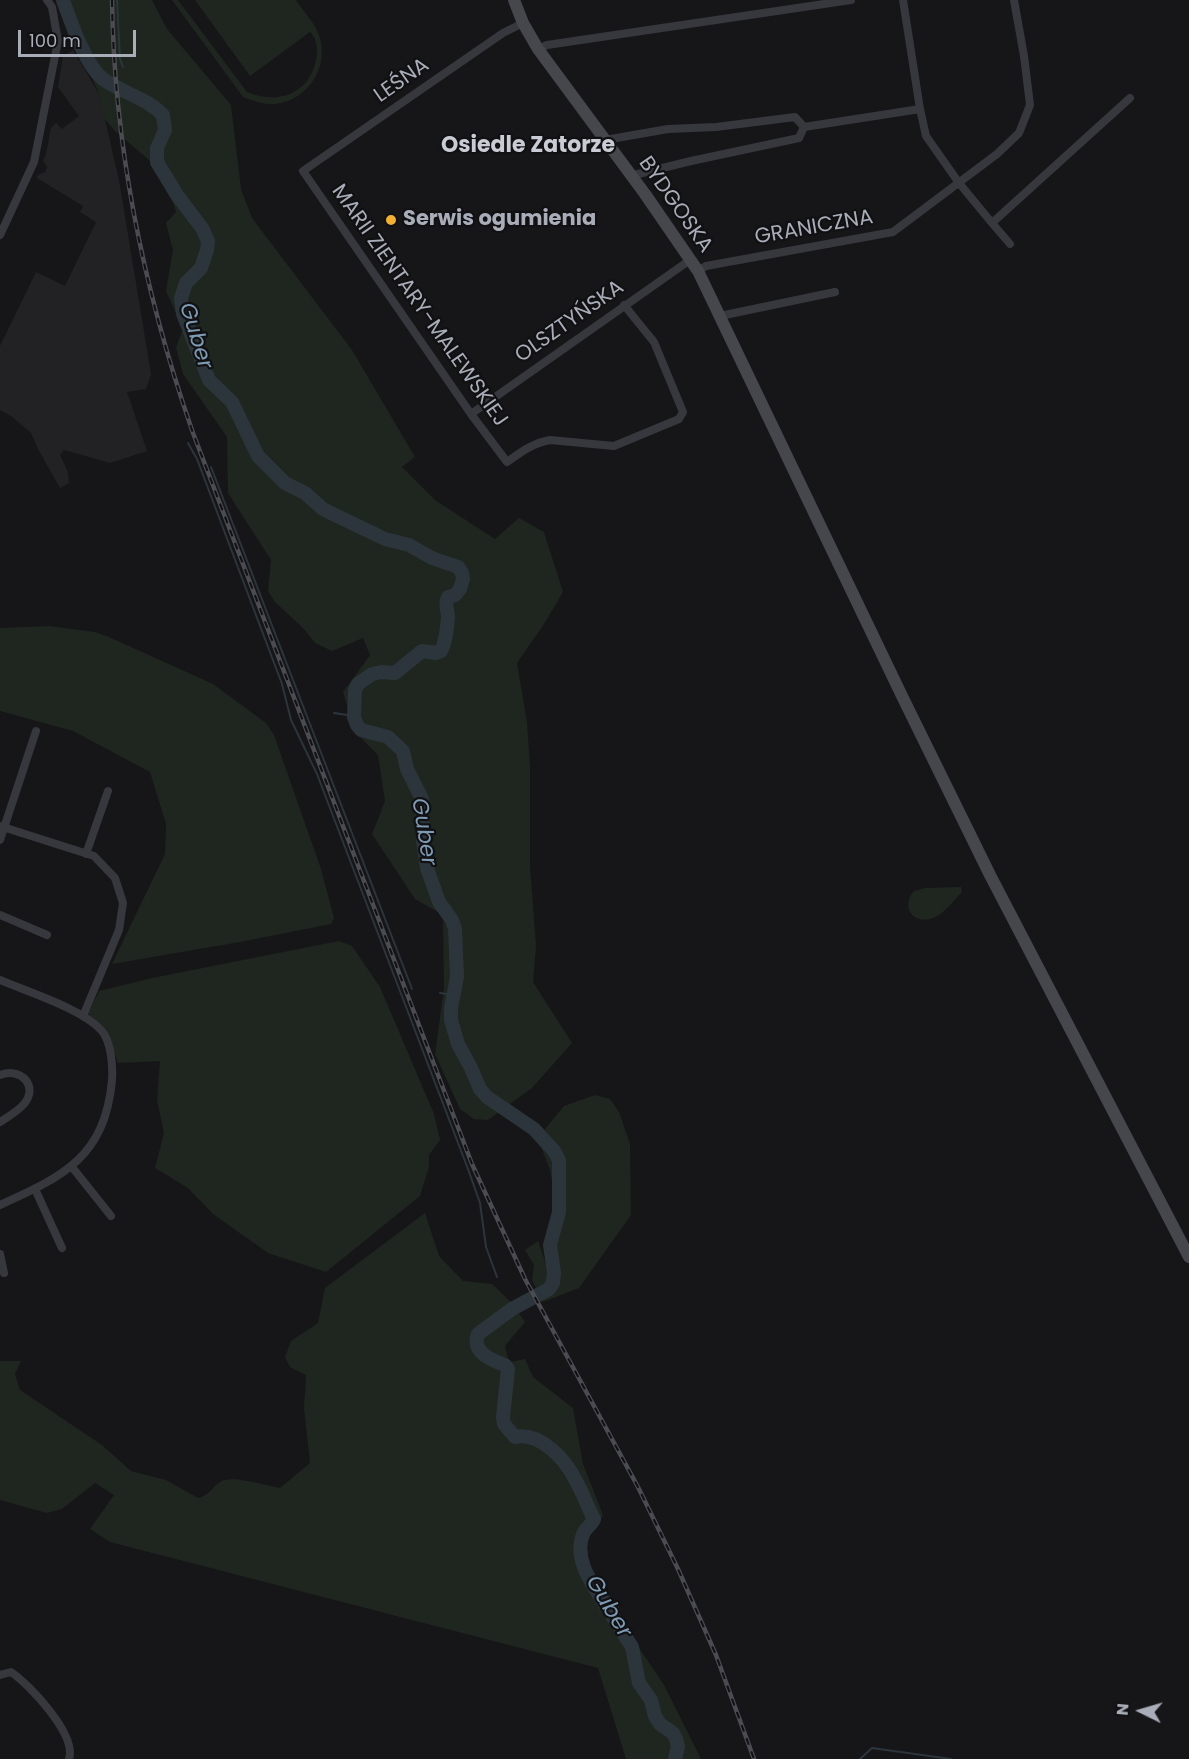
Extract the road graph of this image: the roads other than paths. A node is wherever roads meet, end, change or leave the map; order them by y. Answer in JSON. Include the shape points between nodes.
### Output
{"nodes":[{"id":1,"x":47,"y":0,"type":"edge"},
{"id":2,"x":514,"y":0,"type":"edge"},
{"id":3,"x":851,"y":0,"type":"edge"},
{"id":4,"x":903,"y":0,"type":"edge"},
{"id":5,"x":1014,"y":0,"type":"edge"},
{"id":6,"x":523,"y":23,"type":"junction"},
{"id":7,"x":538,"y":49,"type":"junction"},
{"id":8,"x":1130,"y":98,"type":"dead end"},
{"id":9,"x":920,"y":109,"type":"junction"},
{"id":10,"x":804,"y":127,"type":"junction"},
{"id":11,"x":605,"y":141,"type":"junction"},
{"id":12,"x":303,"y":171,"type":"joint"},
{"id":13,"x":630,"y":176,"type":"junction"},
{"id":14,"x":959,"y":183,"type":"junction"},
{"id":15,"x":992,"y":223,"type":"junction"},
{"id":16,"x":0,"y":235,"type":"edge"},
{"id":17,"x":1010,"y":244,"type":"dead end"},
{"id":18,"x":690,"y":260,"type":"junction"},
{"id":19,"x":698,"y":271,"type":"junction"},
{"id":20,"x":835,"y":292,"type":"dead end"},
{"id":21,"x":624,"y":306,"type":"junction"},
{"id":22,"x":720,"y":316,"type":"junction"},
{"id":23,"x":471,"y":414,"type":"junction"},
{"id":24,"x":36,"y":731,"type":"dead end"},
{"id":25,"x":108,"y":791,"type":"dead end"},
{"id":26,"x":2,"y":827,"type":"edge"},
{"id":27,"x":0,"y":840,"type":"edge"},
{"id":28,"x":86,"y":854,"type":"junction"},
{"id":29,"x":0,"y":915,"type":"edge"},
{"id":30,"x":47,"y":935,"type":"dead end"},
{"id":31,"x":0,"y":980,"type":"edge"},
{"id":32,"x":83,"y":1016,"type":"junction"},
{"id":33,"x":0,"y":1075,"type":"edge"},
{"id":34,"x":0,"y":1122,"type":"edge"},
{"id":35,"x":72,"y":1167,"type":"junction"},
{"id":36,"x":35,"y":1189,"type":"junction"},
{"id":37,"x":0,"y":1205,"type":"edge"},
{"id":38,"x":111,"y":1216,"type":"dead end"},
{"id":39,"x":62,"y":1248,"type":"dead end"},
{"id":40,"x":0,"y":1254,"type":"edge"},
{"id":41,"x":1189,"y":1257,"type":"edge"},
{"id":42,"x":4,"y":1273,"type":"dead end"},
{"id":43,"x":0,"y":1674,"type":"edge"},
{"id":44,"x":69,"y":1759,"type":"edge"}],
"edges":[{"from":1,"to":16,"type":"street","via":[[58,40],[34,162]]},
{"from":2,"to":6,"type":"main road","name":"BYDGOSKA"},
{"from":3,"to":7,"type":"street"},
{"from":4,"to":9,"type":"street"},
{"from":5,"to":14,"type":"street","name":"GRANICZNA","via":[[1030,105],[1019,133]]},
{"from":6,"to":7,"type":"main road","name":"BYDGOSKA"},
{"from":6,"to":12,"type":"street","name":"LEŚNA"},
{"from":7,"to":11,"type":"main road","name":"BYDGOSKA"},
{"from":8,"to":15,"type":"street"},
{"from":9,"to":10,"type":"street"},
{"from":9,"to":14,"type":"street","via":[[926,136]]},
{"from":10,"to":11,"type":"street","via":[[795,117],[668,129]]},
{"from":10,"to":13,"type":"street","via":[[799,138]]},
{"from":11,"to":13,"type":"main road","name":"BYDGOSKA"},
{"from":12,"to":23,"type":"street","name":"MARII ZIENTARY-MALEWSKIEJ"},
{"from":13,"to":18,"type":"main road","name":"BYDGOSKA"},
{"from":14,"to":15,"type":"street"},
{"from":14,"to":19,"type":"street","name":"GRANICZNA","via":[[893,232],[706,266]]},
{"from":15,"to":17,"type":"street"},
{"from":18,"to":19,"type":"main road","name":"BYDGOSKA"},
{"from":18,"to":21,"type":"street","name":"OLSZTYŃSKA"},
{"from":19,"to":22,"type":"main road","name":"BYDGOSKA"},
{"from":20,"to":22,"type":"street"},
{"from":21,"to":23,"type":"street","name":"OLSZTYŃSKA"},
{"from":21,"to":23,"type":"street","name":"MARII ZIENTARY-MALEWSKIEJ","via":[[654,342],[683,412],[679,419],[614,446],[540,442],[507,462]]},
{"from":22,"to":41,"type":"main road","name":"BYDGOSKA","via":[[990,874]]},
{"from":24,"to":26,"type":"street"},
{"from":25,"to":28,"type":"street"},
{"from":26,"to":27,"type":"street"},
{"from":26,"to":28,"type":"street"},
{"from":28,"to":32,"type":"street","via":[[94,856],[115,878],[123,903],[119,930]]},
{"from":29,"to":30,"type":"street"},
{"from":31,"to":32,"type":"street"},
{"from":32,"to":35,"type":"street","via":[[104,1032],[113,1063],[110,1100],[97,1137]]},
{"from":33,"to":34,"type":"street","via":[[19,1073],[29,1085],[29,1094],[26,1102]]},
{"from":35,"to":36,"type":"street"},
{"from":35,"to":38,"type":"street"},
{"from":36,"to":37,"type":"street"},
{"from":36,"to":39,"type":"street"},
{"from":40,"to":42,"type":"street"},
{"from":43,"to":44,"type":"street","via":[[11,1672],[20,1678],[57,1721],[69,1743]]}]}
